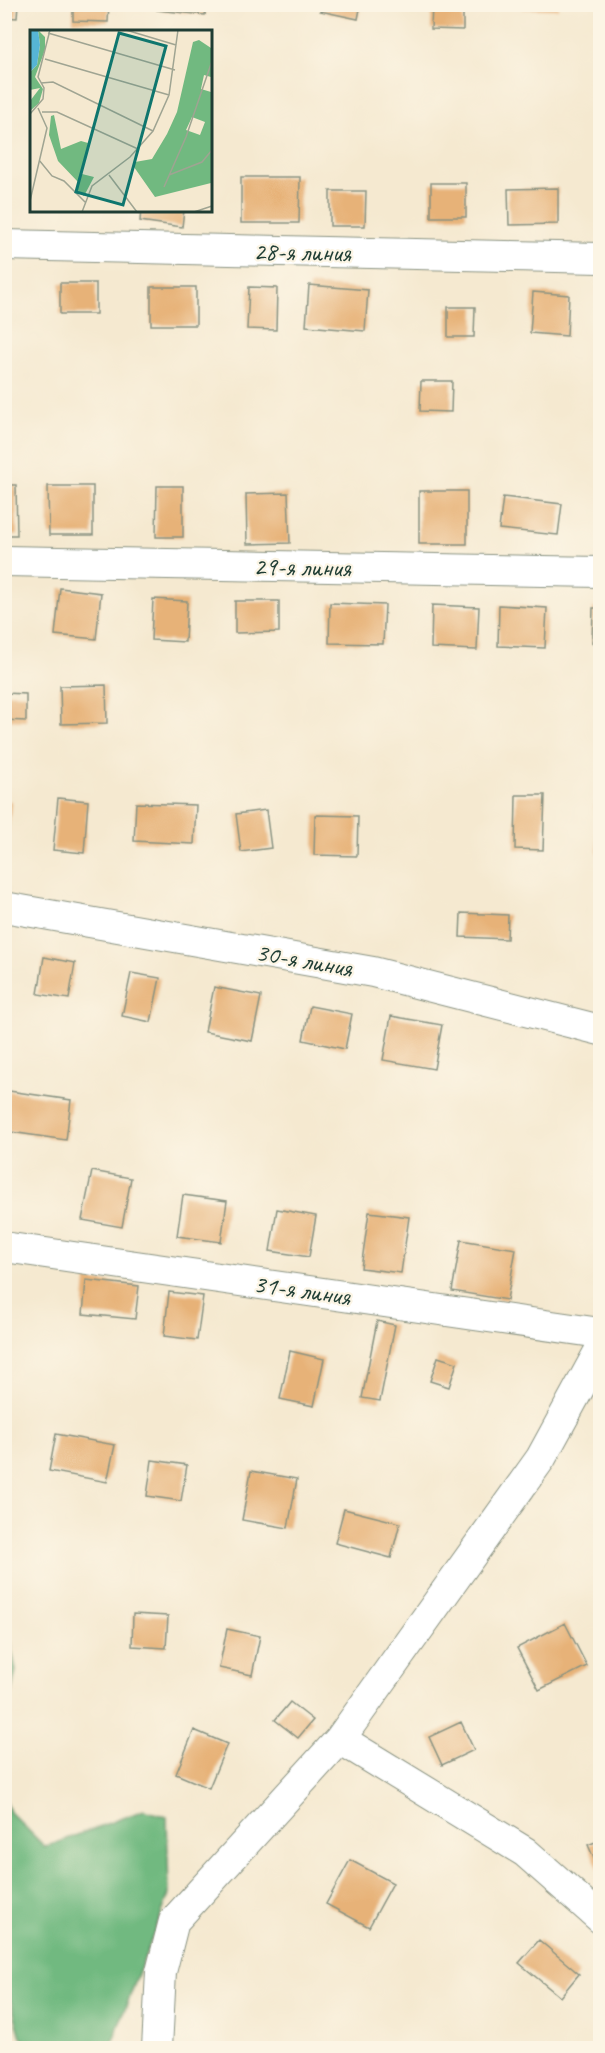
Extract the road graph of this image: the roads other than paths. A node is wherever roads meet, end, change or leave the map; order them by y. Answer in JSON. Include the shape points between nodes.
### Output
{"nodes":[{"id":1,"x":4,"y":245,"type":"edge"},
{"id":2,"x":600,"y":258,"type":"edge"},
{"id":3,"x":4,"y":561,"type":"edge"},
{"id":4,"x":600,"y":572,"type":"edge"},
{"id":5,"x":4,"y":907,"type":"edge"},
{"id":6,"x":600,"y":1030,"type":"edge"},
{"id":7,"x":4,"y":1247,"type":"edge"},
{"id":8,"x":600,"y":1333,"type":"edge"},
{"id":9,"x":600,"y":1350,"type":"edge"},
{"id":10,"x":340,"y":1739,"type":"junction"},
{"id":11,"x":600,"y":1918,"type":"edge"},
{"id":12,"x":157,"y":2049,"type":"edge"}],
"edges":[{"from":1,"to":2,"type":"street","name":"28-я линия"},
{"from":3,"to":4,"type":"street","name":"29-я линия"},
{"from":5,"to":6,"type":"street","name":"30-я линия","via":[[373,972]]},
{"from":7,"to":8,"type":"street","name":"31-я линия"},
{"from":9,"to":10,"type":"street","via":[[541,1458]]},
{"from":10,"to":11,"type":"street","via":[[525,1852]]},
{"from":10,"to":12,"type":"street","via":[[174,1921],[161,1972]]}]}
